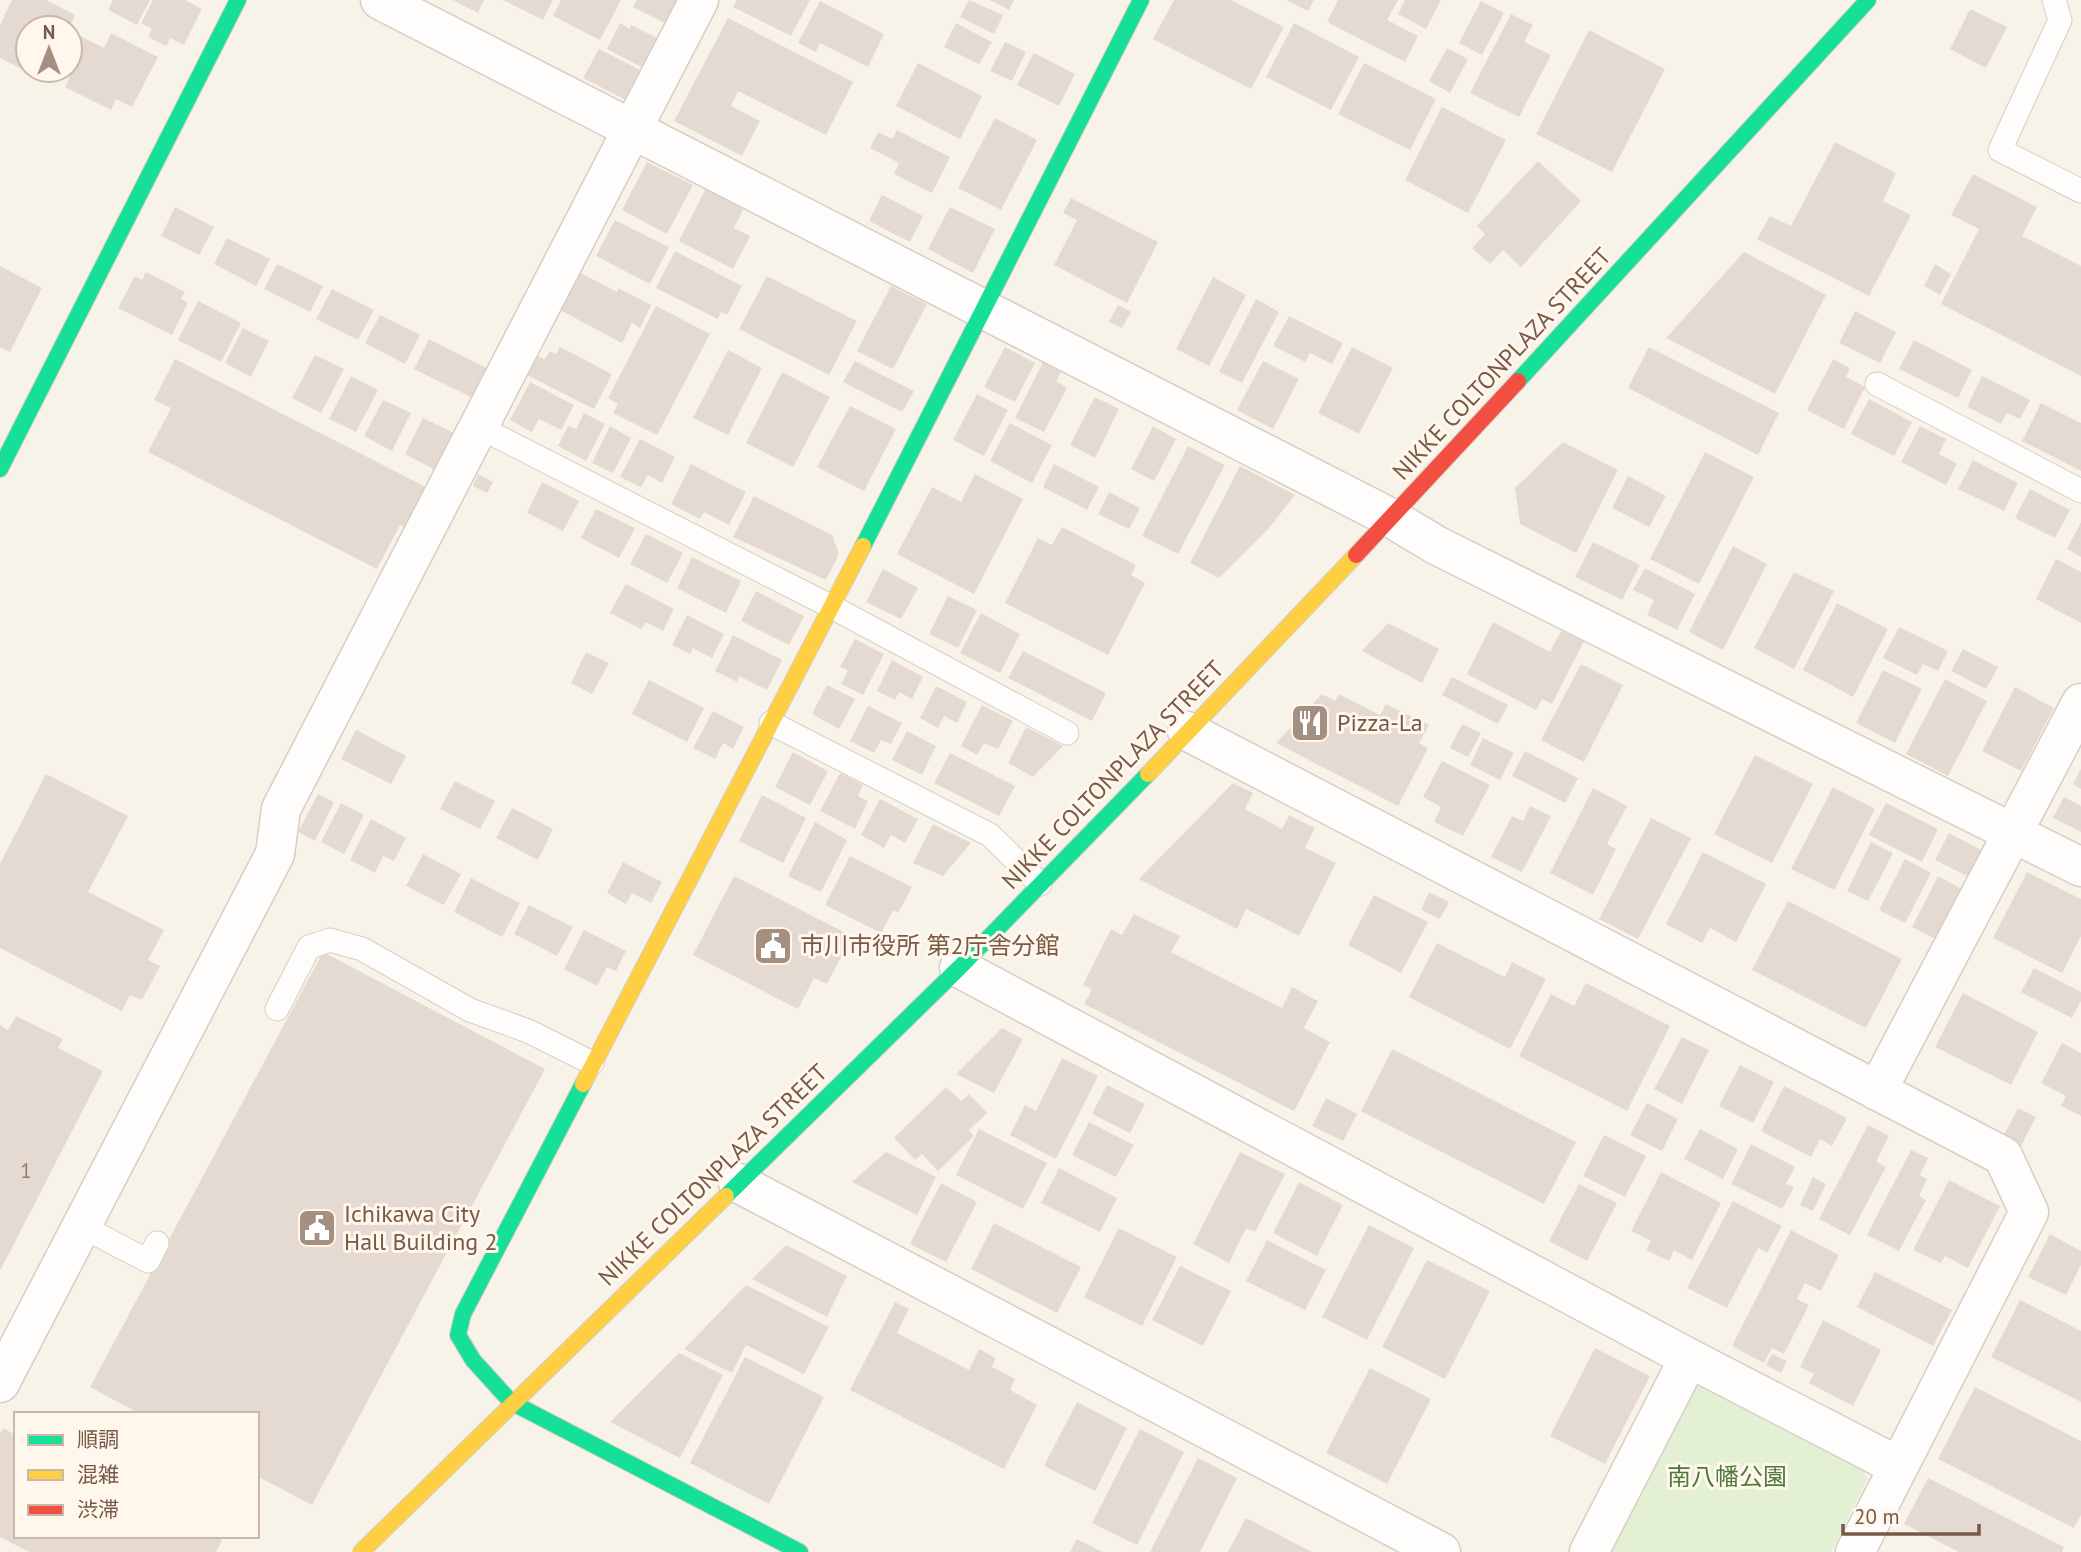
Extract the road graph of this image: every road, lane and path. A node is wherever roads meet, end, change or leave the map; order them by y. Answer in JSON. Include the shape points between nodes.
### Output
{"nodes":[{"id":1,"x":238,"y":0,"type":"edge"},
{"id":2,"x":380,"y":0,"type":"edge"},
{"id":3,"x":699,"y":0,"type":"edge"},
{"id":4,"x":1141,"y":0,"type":"edge"},
{"id":5,"x":1868,"y":0,"type":"edge"},
{"id":6,"x":2054,"y":0,"type":"edge"},
{"id":7,"x":633,"y":129,"type":"junction"},
{"id":8,"x":2081,"y":191,"type":"edge"},
{"id":9,"x":982,"y":309,"type":"junction"},
{"id":10,"x":1877,"y":384,"type":"dead end"},
{"id":11,"x":479,"y":427,"type":"junction"},
{"id":12,"x":0,"y":469,"type":"edge"},
{"id":13,"x":2081,"y":491,"type":"edge"},
{"id":14,"x":1391,"y":518,"type":"junction"},
{"id":15,"x":832,"y":607,"type":"junction"},
{"id":16,"x":2081,"y":703,"type":"edge"},
{"id":17,"x":771,"y":723,"type":"junction"},
{"id":18,"x":1187,"y":731,"type":"junction"},
{"id":19,"x":1067,"y":733,"type":"dead end"},
{"id":20,"x":2013,"y":832,"type":"junction"},
{"id":21,"x":2081,"y":867,"type":"edge"},
{"id":22,"x":1040,"y":884,"type":"junction"},
{"id":23,"x":959,"y":968,"type":"junction"},
{"id":24,"x":277,"y":1009,"type":"dead end"},
{"id":25,"x":592,"y":1063,"type":"junction"},
{"id":26,"x":1877,"y":1091,"type":"junction"},
{"id":27,"x":738,"y":1183,"type":"junction"},
{"id":28,"x":83,"y":1227,"type":"junction"},
{"id":29,"x":157,"y":1243,"type":"dead end"},
{"id":30,"x":1689,"y":1358,"type":"junction"},
{"id":31,"x":0,"y":1383,"type":"edge"},
{"id":32,"x":510,"y":1402,"type":"junction"},
{"id":33,"x":1898,"y":1466,"type":"junction"},
{"id":34,"x":360,"y":1552,"type":"edge"},
{"id":35,"x":800,"y":1552,"type":"edge"},
{"id":36,"x":1441,"y":1552,"type":"edge"},
{"id":37,"x":1589,"y":1552,"type":"edge"},
{"id":38,"x":1855,"y":1552,"type":"edge"}],
"edges":[{"from":1,"to":12,"type":"street"},
{"from":2,"to":7,"type":"street"},
{"from":3,"to":7,"type":"street"},
{"from":4,"to":9,"type":"street"},
{"from":5,"to":14,"type":"street","name":"NIKKE COLTONPLAZA STREET"},
{"from":6,"to":8,"type":"lane","via":[[2060,20],[2000,150]]},
{"from":7,"to":9,"type":"street"},
{"from":7,"to":11,"type":"street"},
{"from":9,"to":14,"type":"street"},
{"from":9,"to":15,"type":"street"},
{"from":10,"to":13,"type":"lane"},
{"from":11,"to":15,"type":"lane"},
{"from":11,"to":28,"type":"street","via":[[281,810],[275,854]]},
{"from":14,"to":18,"type":"street","name":"NIKKE COLTONPLAZA STREET"},
{"from":14,"to":20,"type":"street","via":[[1436,545]]},
{"from":15,"to":17,"type":"street"},
{"from":15,"to":19,"type":"lane"},
{"from":16,"to":20,"type":"street"},
{"from":17,"to":22,"type":"lane","via":[[990,835]]},
{"from":17,"to":25,"type":"street"},
{"from":18,"to":22,"type":"street","name":"NIKKE COLTONPLAZA STREET"},
{"from":18,"to":26,"type":"street"},
{"from":20,"to":21,"type":"street"},
{"from":20,"to":26,"type":"street"},
{"from":22,"to":23,"type":"street","name":"NIKKE COLTONPLAZA STREET"},
{"from":23,"to":27,"type":"street","name":"NIKKE COLTONPLAZA STREET"},
{"from":23,"to":30,"type":"street"},
{"from":24,"to":25,"type":"lane","via":[[309,947],[330,940],[362,949],[407,983],[468,1016],[528,1031]]},
{"from":25,"to":32,"type":"street","via":[[463,1314],[458,1335]]},
{"from":26,"to":33,"type":"street","via":[[2003,1156],[2029,1212]]},
{"from":27,"to":32,"type":"street","name":"NIKKE COLTONPLAZA STREET"},
{"from":27,"to":36,"type":"street"},
{"from":28,"to":29,"type":"lane","via":[[148,1261]]},
{"from":28,"to":31,"type":"street"},
{"from":30,"to":33,"type":"street"},
{"from":30,"to":37,"type":"street"},
{"from":32,"to":34,"type":"street","name":"NIKKE COLTONPLAZA STREET"},
{"from":32,"to":35,"type":"street"},
{"from":33,"to":38,"type":"street"}]}
